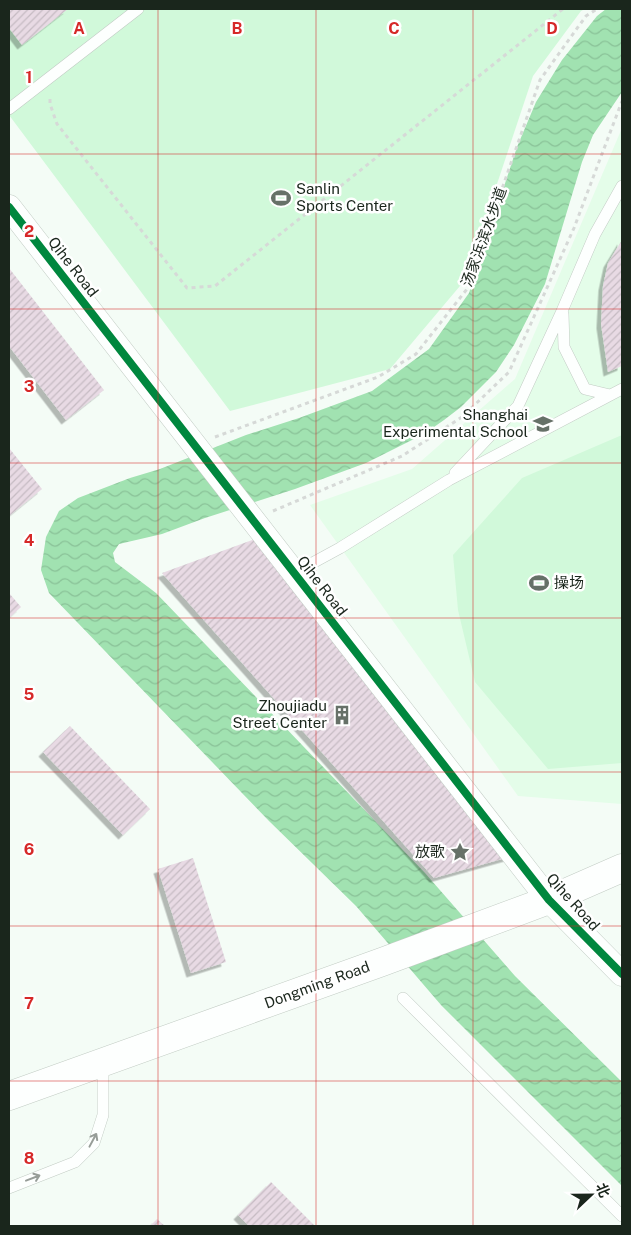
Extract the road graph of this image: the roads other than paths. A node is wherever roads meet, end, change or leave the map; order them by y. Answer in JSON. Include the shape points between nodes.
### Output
{"nodes":[{"id":1,"x":138,"y":9,"type":"edge"},
{"id":2,"x":9,"y":109,"type":"edge"},
{"id":3,"x":622,"y":186,"type":"edge"},
{"id":4,"x":9,"y":208,"type":"edge"},
{"id":5,"x":562,"y":311,"type":"junction"},
{"id":6,"x":622,"y":389,"type":"edge"},
{"id":7,"x":610,"y":395,"type":"junction"},
{"id":8,"x":449,"y":480,"type":"junction"},
{"id":9,"x":294,"y":574,"type":"junction"},
{"id":10,"x":622,"y":868,"type":"edge"},
{"id":11,"x":550,"y":900,"type":"junction"},
{"id":12,"x":622,"y":974,"type":"edge"},
{"id":13,"x":403,"y":998,"type":"dead end"},
{"id":14,"x":103,"y":1062,"type":"junction"},
{"id":15,"x":9,"y":1096,"type":"edge"},
{"id":16,"x":9,"y":1188,"type":"edge"},
{"id":17,"x":622,"y":1216,"type":"edge"}],
"edges":[{"from":1,"to":2,"type":"lane"},
{"from":3,"to":5,"type":"lane","via":[[595,234]]},
{"from":4,"to":9,"type":"street","name":"Qihe Road"},
{"from":5,"to":7,"type":"lane","via":[[564,347],[585,389]]},
{"from":5,"to":8,"type":"lane","via":[[518,406]]},
{"from":6,"to":7,"type":"lane"},
{"from":7,"to":8,"type":"lane"},
{"from":8,"to":9,"type":"lane"},
{"from":9,"to":11,"type":"street","name":"Qihe Road"},
{"from":10,"to":11,"type":"main road","name":"Dongming Road"},
{"from":11,"to":12,"type":"street","name":"Qihe Road"},
{"from":11,"to":14,"type":"main road","name":"Dongming Road"},
{"from":13,"to":17,"type":"lane"},
{"from":14,"to":15,"type":"main road","name":"Dongming Road"},
{"from":16,"to":14,"type":"lane","one_way":true,"via":[[75,1162],[94,1143],[103,1115]]}]}
